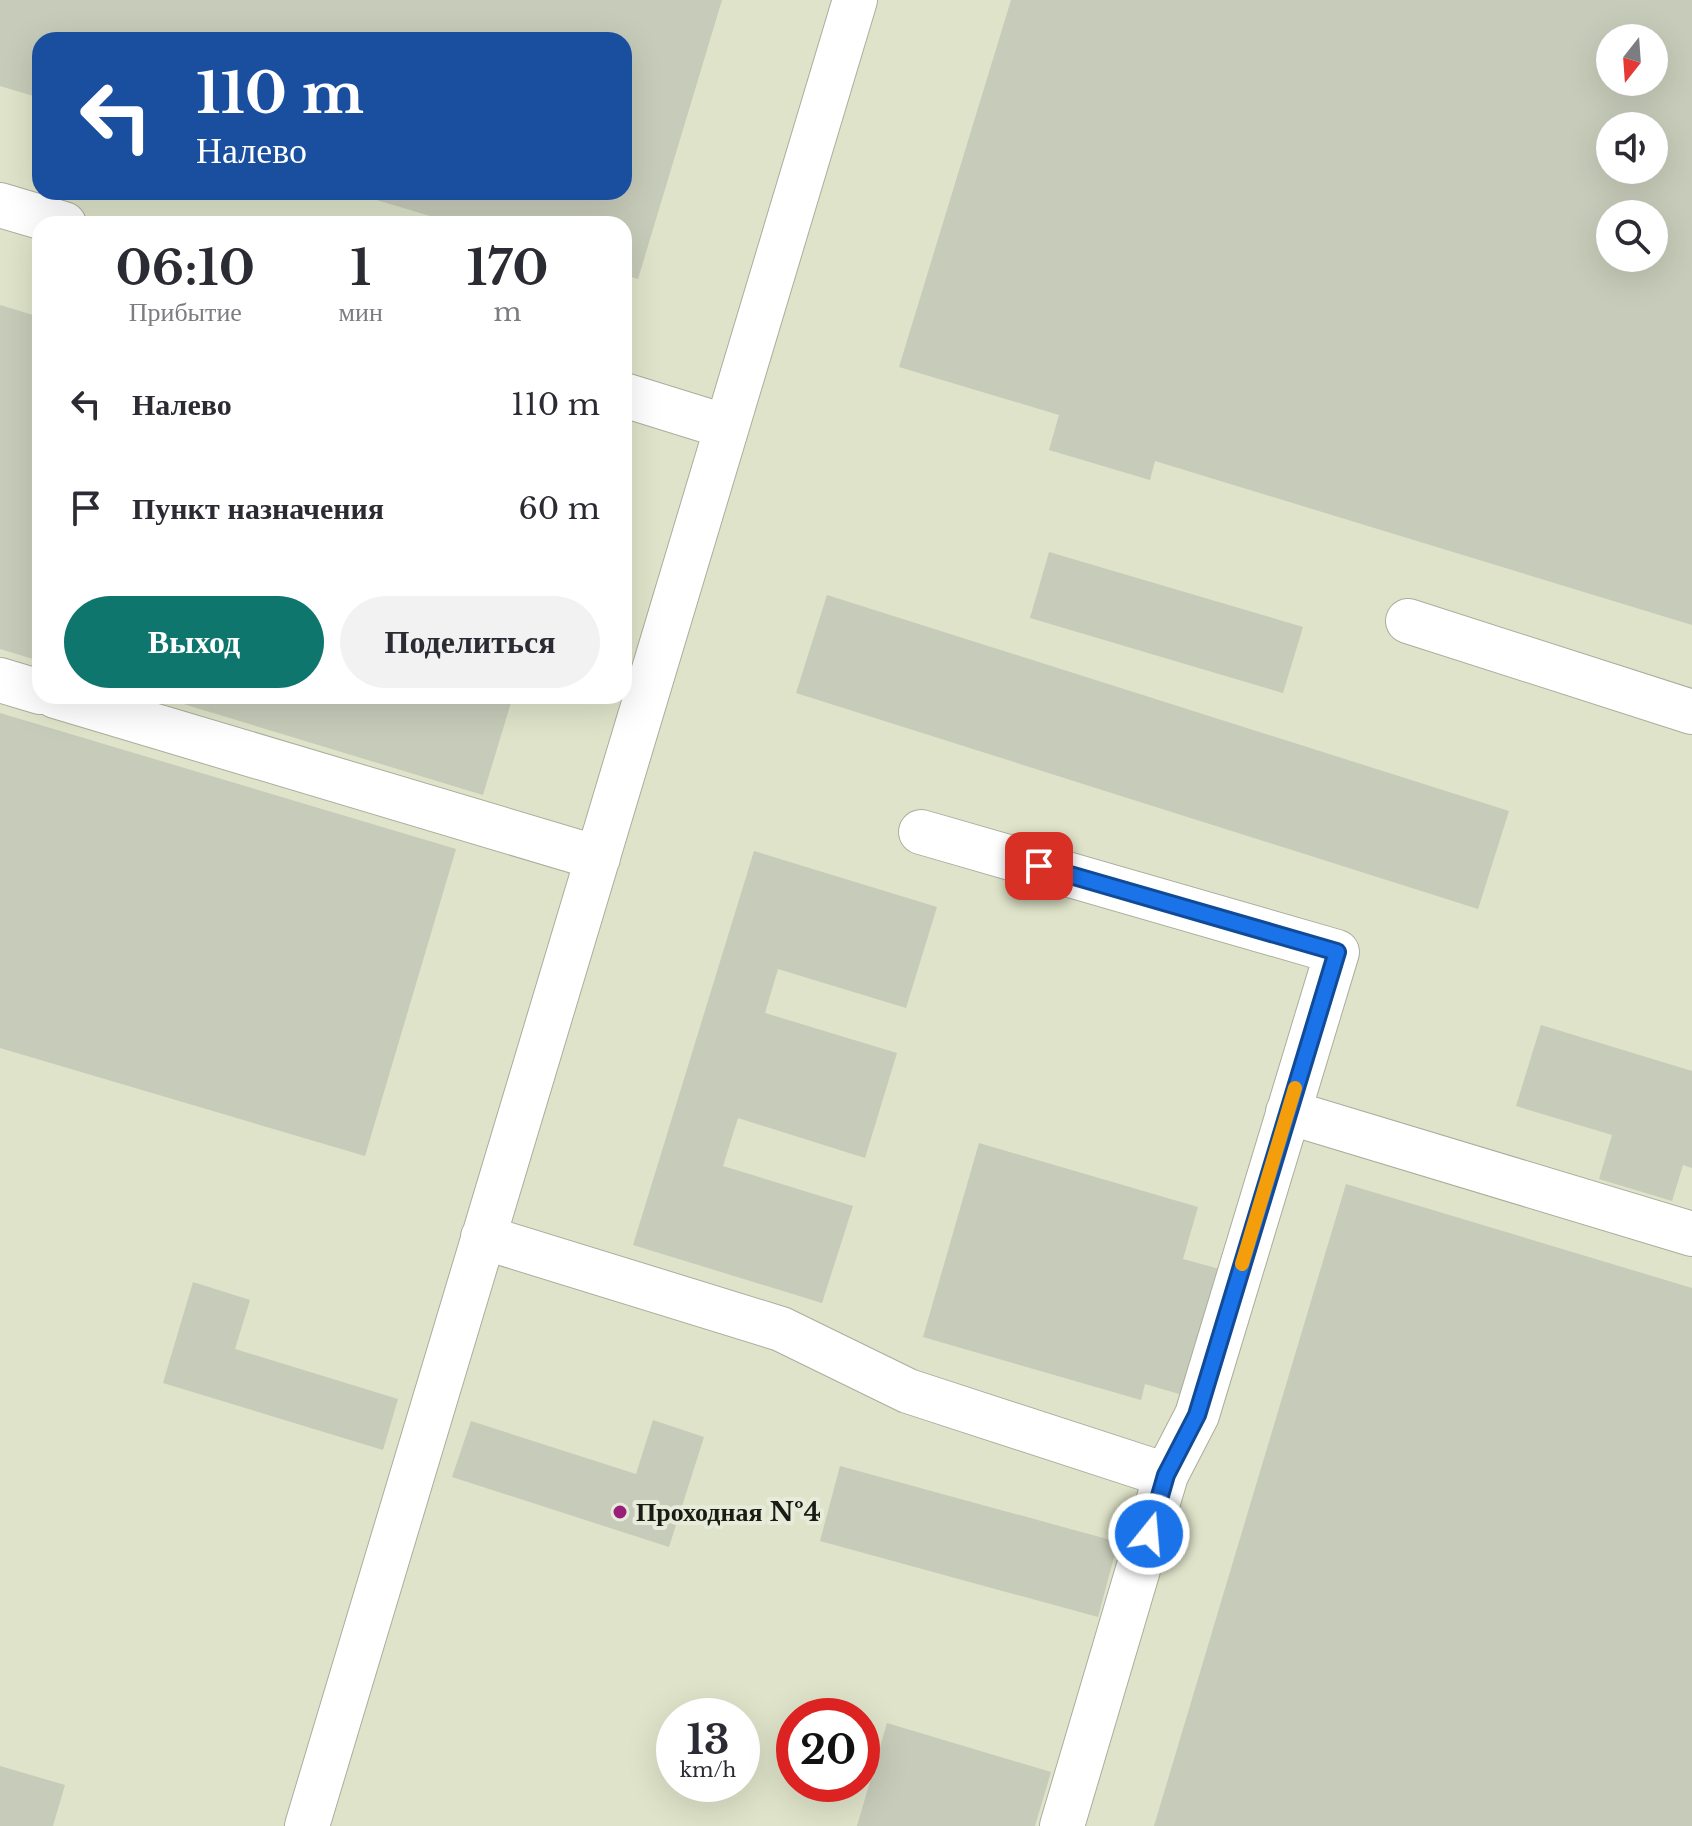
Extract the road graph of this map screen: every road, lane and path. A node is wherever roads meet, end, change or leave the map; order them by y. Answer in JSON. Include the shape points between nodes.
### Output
{"nodes":[{"id":1,"x":855,"y":0,"type":"edge"},
{"id":2,"x":0,"y":205,"type":"edge"},
{"id":3,"x":37,"y":216,"type":"edge"},
{"id":4,"x":632,"y":397,"type":"edge"},
{"id":5,"x":727,"y":427,"type":"junction"},
{"id":6,"x":1408,"y":621,"type":"dead end"},
{"id":7,"x":0,"y":680,"type":"edge"},
{"id":8,"x":32,"y":690,"type":"edge"},
{"id":9,"x":82,"y":704,"type":"edge"},
{"id":10,"x":1692,"y":712,"type":"edge"},
{"id":11,"x":921,"y":832,"type":"dead end"},
{"id":12,"x":598,"y":858,"type":"junction"},
{"id":13,"x":1288,"y":1112,"type":"junction"},
{"id":14,"x":1692,"y":1234,"type":"edge"},
{"id":15,"x":483,"y":1237,"type":"junction"},
{"id":16,"x":1166,"y":1475,"type":"junction"},
{"id":17,"x":307,"y":1826,"type":"edge"},
{"id":18,"x":1062,"y":1826,"type":"edge"}],
"edges":[{"from":1,"to":5,"type":"lane"},
{"from":2,"to":3,"type":"lane"},
{"from":4,"to":5,"type":"lane"},
{"from":5,"to":12,"type":"lane"},
{"from":6,"to":10,"type":"lane"},
{"from":7,"to":8,"type":"lane"},
{"from":9,"to":12,"type":"lane"},
{"from":11,"to":13,"type":"lane","via":[[1337,952]]},
{"from":12,"to":15,"type":"lane"},
{"from":13,"to":14,"type":"lane"},
{"from":13,"to":16,"type":"lane","via":[[1197,1415]]},
{"from":15,"to":16,"type":"lane","via":[[781,1329],[908,1391]]},
{"from":15,"to":17,"type":"lane"},
{"from":16,"to":18,"type":"lane"}]}
